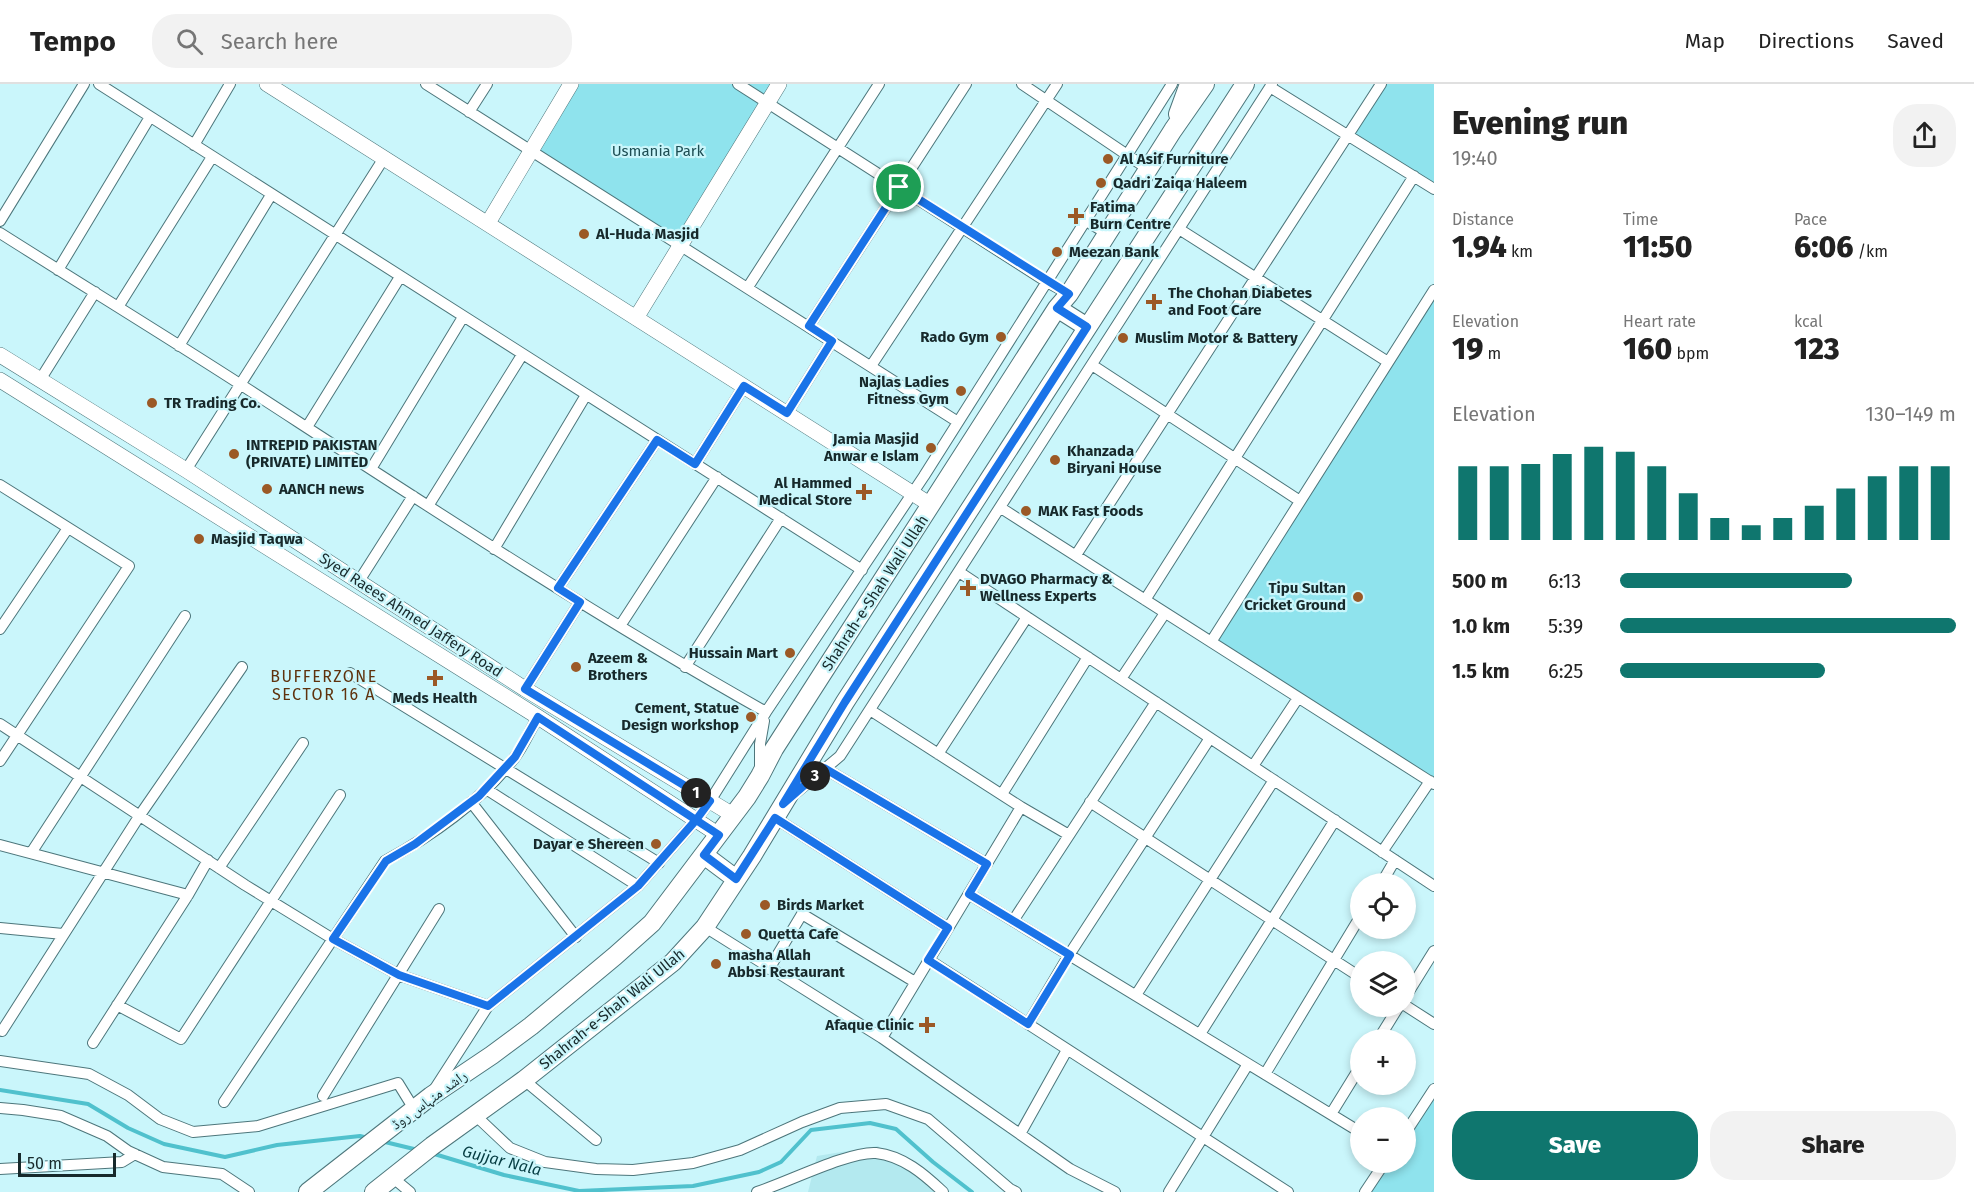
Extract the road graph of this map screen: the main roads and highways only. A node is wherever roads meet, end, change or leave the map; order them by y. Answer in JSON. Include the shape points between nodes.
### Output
{"nodes":[{"id":1,"x":267,"y":84,"type":"edge"},
{"id":2,"x":571,"y":84,"type":"edge"},
{"id":3,"x":779,"y":84,"type":"edge"},
{"id":4,"x":1189,"y":84,"type":"edge"},
{"id":5,"x":1205,"y":84,"type":"edge"},
{"id":6,"x":1245,"y":84,"type":"edge"},
{"id":7,"x":1173,"y":130,"type":"junction"},
{"id":8,"x":488,"y":223,"type":"junction"},
{"id":9,"x":1057,"y":308,"type":"junction"},
{"id":10,"x":636,"y":318,"type":"junction"},
{"id":11,"x":1087,"y":327,"type":"junction"},
{"id":12,"x":3,"y":358,"type":"edge"},
{"id":13,"x":24,"y":370,"type":"junction"},
{"id":14,"x":0,"y":378,"type":"edge"},
{"id":15,"x":14,"y":389,"type":"junction"},
{"id":16,"x":931,"y":505,"type":"junction"},
{"id":17,"x":733,"y":815,"type":"junction"},
{"id":18,"x":719,"y":835,"type":"junction"},
{"id":19,"x":704,"y":855,"type":"junction"},
{"id":20,"x":736,"y":879,"type":"junction"},
{"id":21,"x":492,"y":1055,"type":"joint"},
{"id":22,"x":308,"y":1192,"type":"edge"},
{"id":23,"x":374,"y":1192,"type":"edge"}],
"edges":[{"from":1,"to":8,"type":"main road"},
{"from":2,"to":8,"type":"main road"},
{"from":3,"to":10,"type":"main road"},
{"from":4,"to":7,"type":"main road"},
{"from":5,"to":7,"type":"main road","name":"Shahrah-e-Shah Wali Ullah"},
{"from":6,"to":11,"type":"main road","name":"Shahrah-e-Shah Wali Ullah"},
{"from":7,"to":9,"type":"main road","name":"Shahrah-e-Shah Wali Ullah"},
{"from":8,"to":10,"type":"main road"},
{"from":9,"to":11,"type":"main road"},
{"from":9,"to":16,"type":"main road","name":"Shahrah-e-Shah Wali Ullah"},
{"from":10,"to":16,"type":"main road"},
{"from":11,"to":20,"type":"main road","name":"Shahrah-e-Shah Wali Ullah"},
{"from":12,"to":13,"type":"main road","name":"Syed Raees Ahmed Jaffery Road"},
{"from":12,"to":14,"type":"main road","via":[[7,369]]},
{"from":13,"to":15,"type":"main road","via":[[12,376],[10,383]]},
{"from":13,"to":17,"type":"main road","name":"Syed Raees Ahmed Jaffery Road","via":[[525,689]]},
{"from":14,"to":15,"type":"main road","name":"Syed Raees Ahmed Jaffery Road"},
{"from":15,"to":18,"type":"main road","name":"Syed Raees Ahmed Jaffery Road"},
{"from":16,"to":17,"type":"main road","name":"Shahrah-e-Shah Wali Ullah"},
{"from":17,"to":18,"type":"main road","name":"Shahrah-e-Shah Wali Ullah"},
{"from":18,"to":19,"type":"main road","name":"Shahrah-e-Shah Wali Ullah"},
{"from":19,"to":20,"type":"main road"},
{"from":19,"to":21,"type":"main road","name":"Shahrah-e-Shah Wali Ullah","via":[[652,923]]},
{"from":20,"to":23,"type":"main road","name":"Shahrah-e-Shah Wali Ullah","via":[[705,927],[673,962]]},
{"from":21,"to":22,"type":"main road","name":"راشد منہاس روڈ","via":[[431,1095]]}]}
